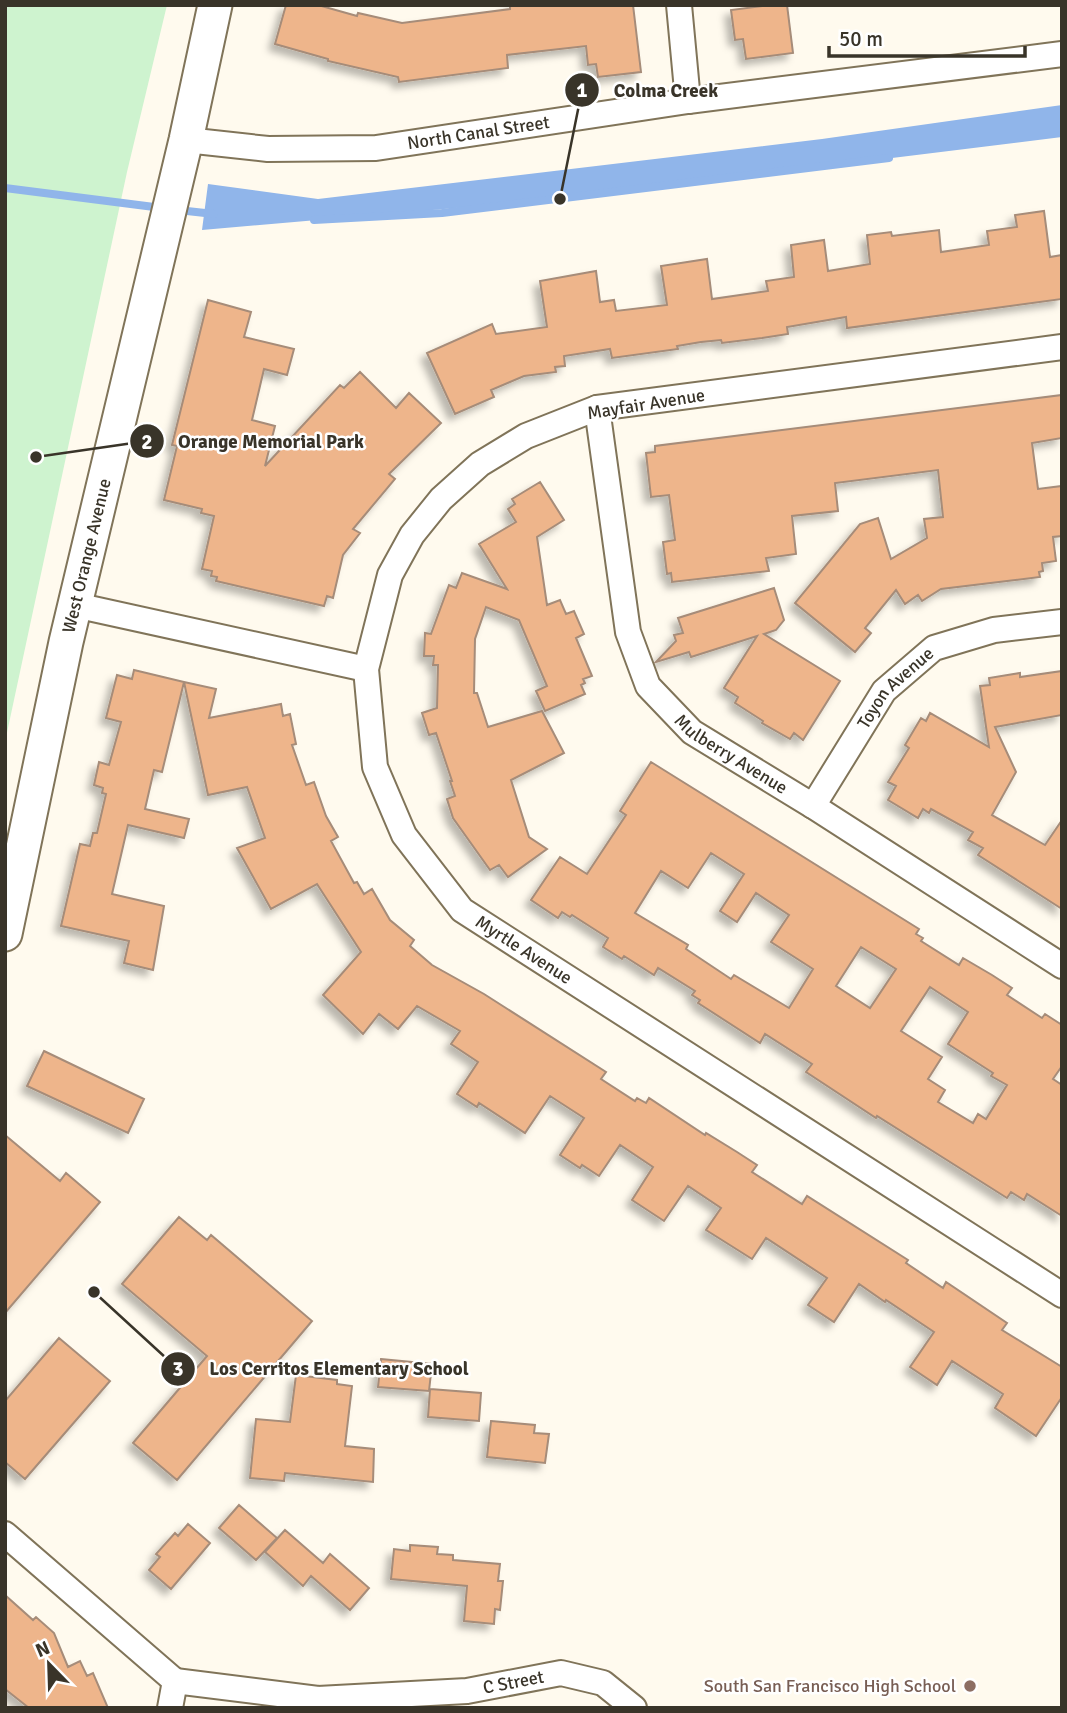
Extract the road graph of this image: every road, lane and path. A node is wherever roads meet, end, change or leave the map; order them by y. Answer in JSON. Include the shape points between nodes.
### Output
{"nodes":[{"id":1,"x":215,"y":5,"type":"edge"},
{"id":2,"x":679,"y":5,"type":"edge"},
{"id":3,"x":1062,"y":54,"type":"edge"},
{"id":4,"x":688,"y":101,"type":"junction"},
{"id":5,"x":186,"y":139,"type":"junction"},
{"id":6,"x":1062,"y":347,"type":"edge"},
{"id":7,"x":597,"y":408,"type":"junction"},
{"id":8,"x":75,"y":605,"type":"junction"},
{"id":9,"x":1062,"y":622,"type":"edge"},
{"id":10,"x":366,"y":669,"type":"junction"},
{"id":11,"x":813,"y":806,"type":"junction"},
{"id":12,"x":10,"y":889,"type":"edge"},
{"id":13,"x":5,"y":934,"type":"edge"},
{"id":14,"x":1062,"y":966,"type":"edge"},
{"id":15,"x":1062,"y":1295,"type":"edge"},
{"id":16,"x":5,"y":1534,"type":"edge"},
{"id":17,"x":175,"y":1681,"type":"junction"},
{"id":18,"x":170,"y":1708,"type":"edge"},
{"id":19,"x":634,"y":1708,"type":"edge"}],
"edges":[{"from":1,"to":5,"type":"street","name":"West Orange Avenue"},
{"from":2,"to":4,"type":"street"},
{"from":3,"to":4,"type":"street","name":"North Canal Street"},
{"from":4,"to":5,"type":"street","name":"North Canal Street","via":[[376,148],[268,149]]},
{"from":5,"to":8,"type":"street","name":"West Orange Avenue"},
{"from":6,"to":7,"type":"street","name":"Mayfair Avenue"},
{"from":7,"to":10,"type":"street","name":"Mayfair Avenue","via":[[526,436],[480,464],[441,499],[412,535],[390,575]]},
{"from":7,"to":11,"type":"street","name":"Mulberry Avenue","via":[[628,632],[648,686],[692,732]]},
{"from":8,"to":10,"type":"street"},
{"from":8,"to":12,"type":"street","name":"West Orange Avenue"},
{"from":9,"to":11,"type":"street","name":"Toyon Avenue","via":[[994,630],[934,648],[884,691]]},
{"from":10,"to":15,"type":"street","name":"Myrtle Avenue","via":[[375,767],[404,835],[462,910]]},
{"from":11,"to":14,"type":"street","name":"Mulberry Avenue"},
{"from":12,"to":13,"type":"street","name":"West Orange Avenue"},
{"from":16,"to":17,"type":"street"},
{"from":17,"to":18,"type":"street"},
{"from":17,"to":19,"type":"street","name":"C Street","via":[[318,1699],[467,1691],[561,1674],[603,1683]]}]}
